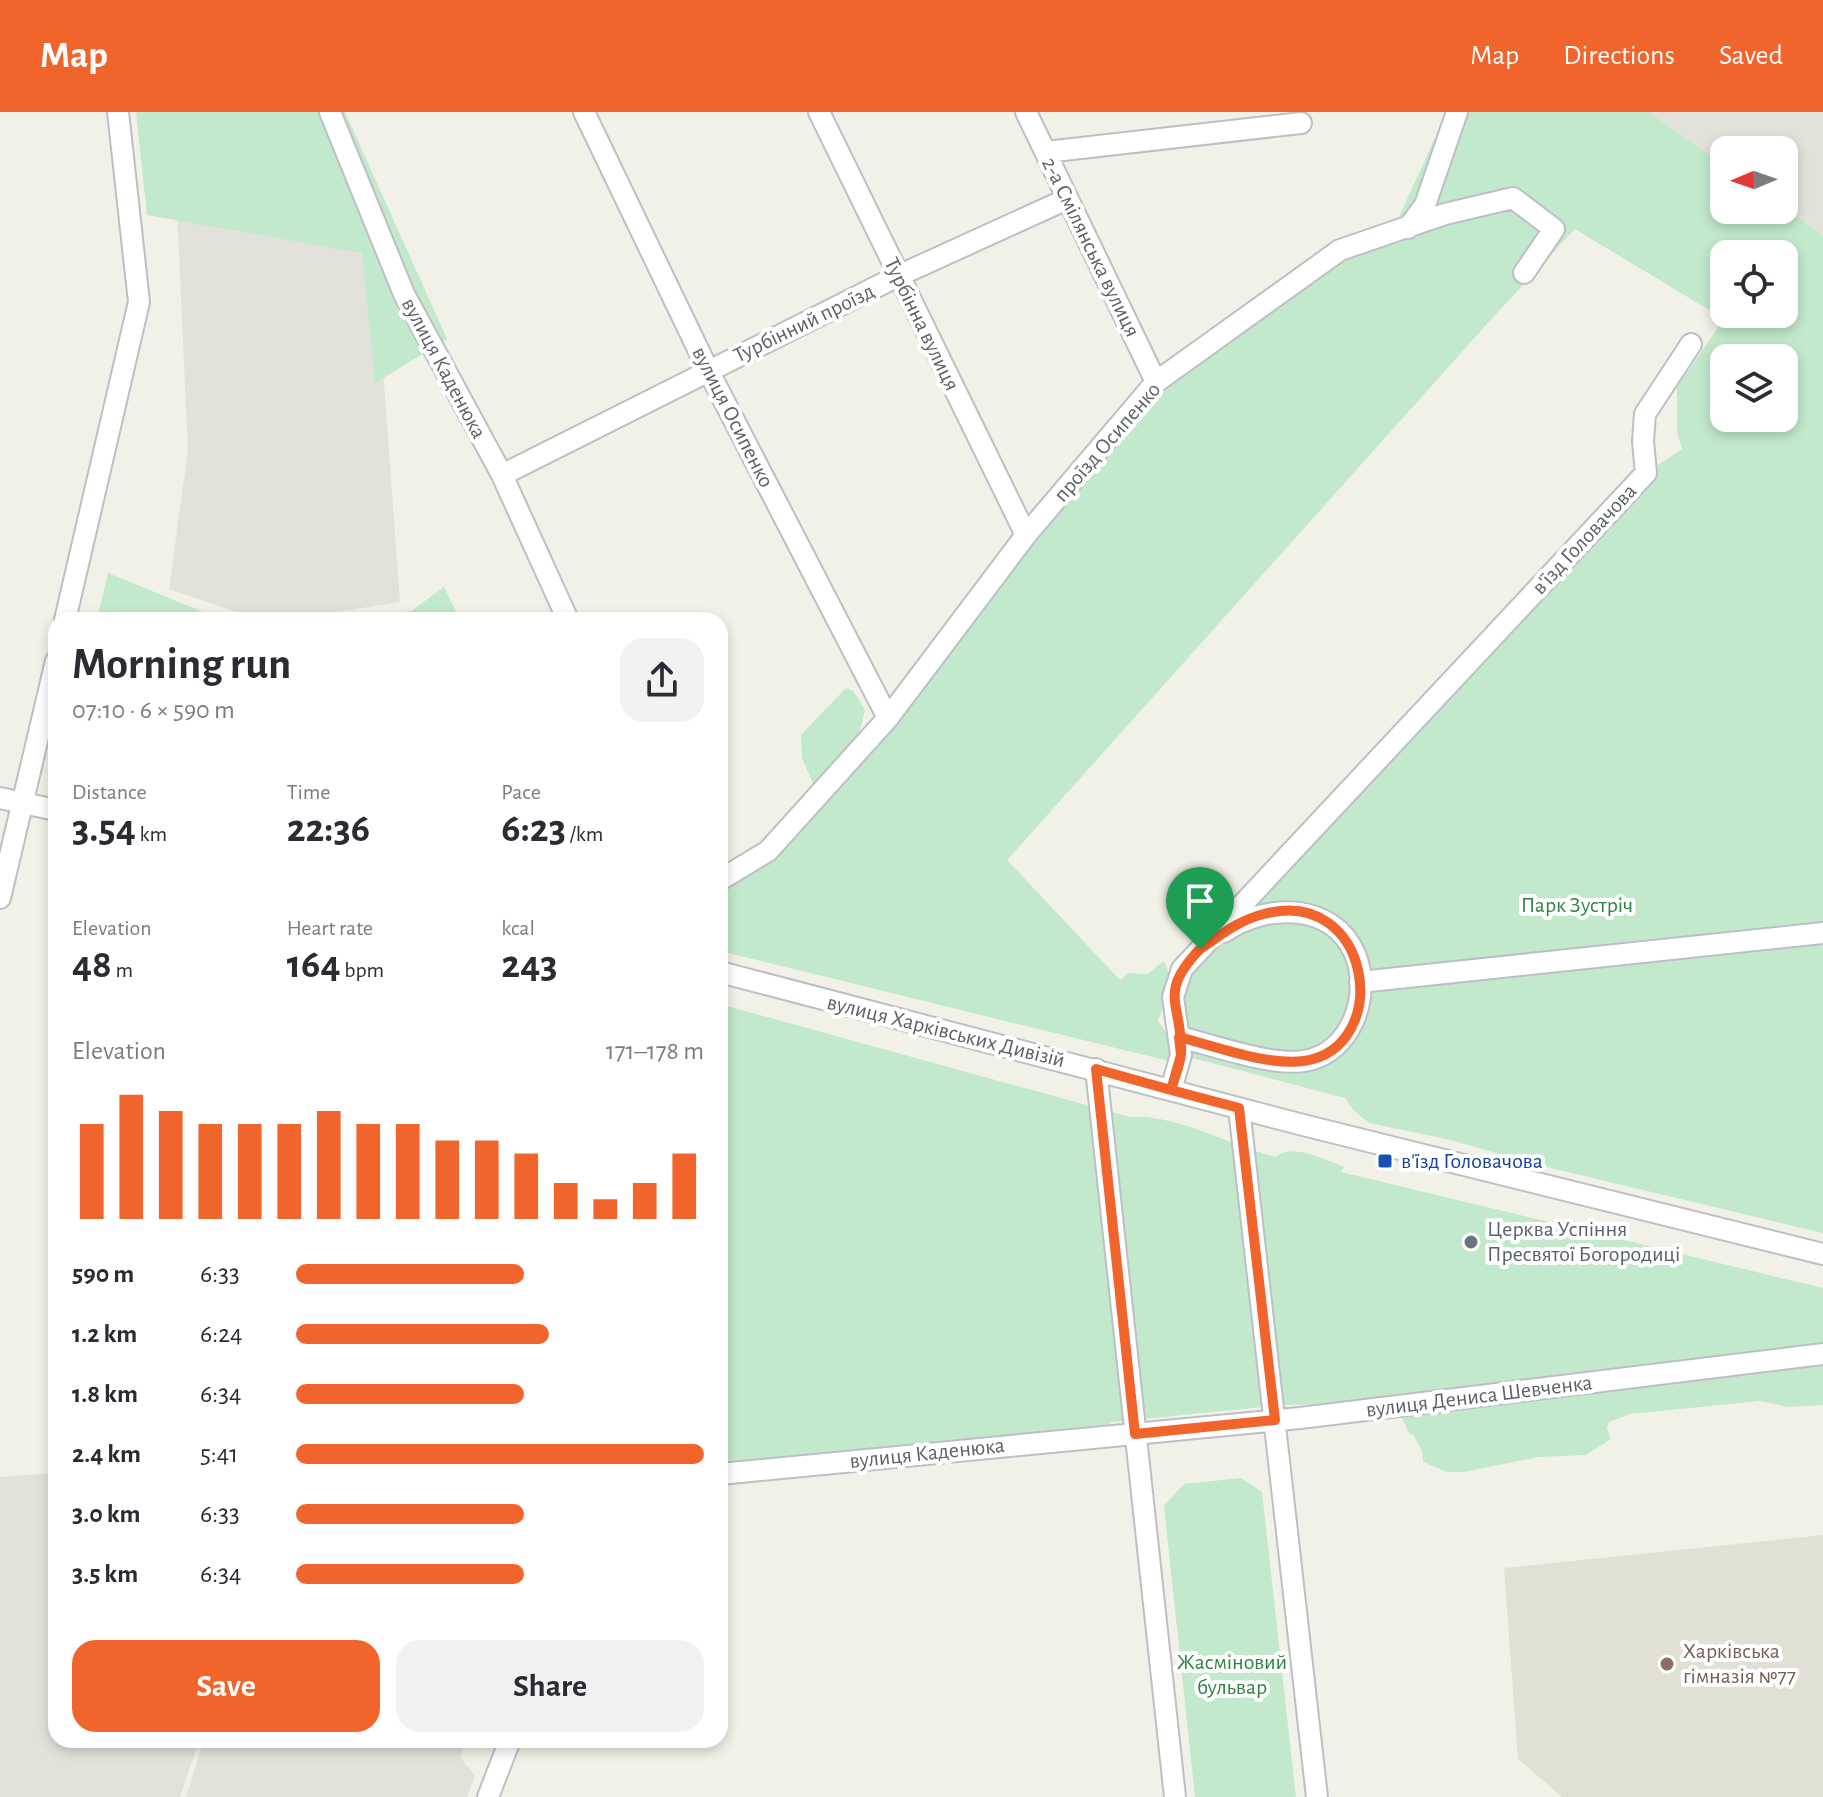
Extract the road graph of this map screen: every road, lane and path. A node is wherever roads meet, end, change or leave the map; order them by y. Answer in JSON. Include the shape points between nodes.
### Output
{"nodes":[{"id":1,"x":118,"y":112,"type":"edge"},
{"id":2,"x":330,"y":112,"type":"edge"},
{"id":3,"x":584,"y":112,"type":"edge"},
{"id":4,"x":819,"y":112,"type":"edge"},
{"id":5,"x":1026,"y":112,"type":"edge"},
{"id":6,"x":1457,"y":112,"type":"edge"},
{"id":7,"x":1301,"y":123,"type":"dead end"},
{"id":8,"x":1046,"y":152,"type":"junction"},
{"id":9,"x":1067,"y":199,"type":"junction"},
{"id":10,"x":1408,"y":228,"type":"junction"},
{"id":11,"x":1524,"y":273,"type":"dead end"},
{"id":12,"x":898,"y":276,"type":"junction"},
{"id":13,"x":1691,"y":344,"type":"dead end"},
{"id":14,"x":708,"y":370,"type":"junction"},
{"id":15,"x":1156,"y":382,"type":"junction"},
{"id":16,"x":502,"y":475,"type":"junction"},
{"id":17,"x":1026,"y":535,"type":"junction"},
{"id":18,"x":67,"y":612,"type":"edge"},
{"id":19,"x":564,"y":612,"type":"edge"},
{"id":20,"x":48,"y":695,"type":"edge"},
{"id":21,"x":888,"y":718,"type":"junction"},
{"id":22,"x":0,"y":798,"type":"edge"},
{"id":23,"x":23,"y":803,"type":"junction"},
{"id":24,"x":48,"y":808,"type":"edge"},
{"id":25,"x":728,"y":875,"type":"edge"},
{"id":26,"x":0,"y":898,"type":"edge"},
{"id":27,"x":1823,"y":933,"type":"edge"},
{"id":28,"x":1200,"y":949,"type":"junction"},
{"id":29,"x":728,"y":974,"type":"edge"},
{"id":30,"x":1360,"y":982,"type":"junction"},
{"id":31,"x":1179,"y":1037,"type":"junction"},
{"id":32,"x":1096,"y":1069,"type":"junction"},
{"id":33,"x":1171,"y":1090,"type":"junction"},
{"id":34,"x":1239,"y":1108,"type":"junction"},
{"id":35,"x":1823,"y":1254,"type":"edge"},
{"id":36,"x":1823,"y":1354,"type":"edge"},
{"id":37,"x":1275,"y":1420,"type":"junction"},
{"id":38,"x":1135,"y":1434,"type":"junction"},
{"id":39,"x":728,"y":1473,"type":"edge"},
{"id":40,"x":507,"y":1748,"type":"edge"},
{"id":41,"x":488,"y":1797,"type":"edge"},
{"id":42,"x":1175,"y":1797,"type":"edge"},
{"id":43,"x":1317,"y":1797,"type":"edge"}],
"edges":[{"from":1,"to":18,"type":"street","via":[[139,302]]},
{"from":2,"to":16,"type":"street","name":"вулиця Каденюка","via":[[404,294]]},
{"from":3,"to":14,"type":"street","name":"вулиця Осипенко"},
{"from":4,"to":12,"type":"street","name":"Турбінна вулиця"},
{"from":5,"to":8,"type":"street","name":"2-а Смілянська вулиця"},
{"from":6,"to":10,"type":"street","via":[[1425,205]]},
{"from":7,"to":8,"type":"street"},
{"from":8,"to":9,"type":"street","name":"2-а Смілянська вулиця"},
{"from":9,"to":12,"type":"street","name":"Турбінний проїзд"},
{"from":9,"to":15,"type":"street","name":"2-а Смілянська вулиця"},
{"from":10,"to":11,"type":"street","name":"проїзд Осипенко","via":[[1513,198],[1554,229]]},
{"from":10,"to":15,"type":"street","name":"проїзд Осипенко","via":[[1340,250]]},
{"from":12,"to":14,"type":"street","name":"Турбінний проїзд"},
{"from":12,"to":17,"type":"street","name":"Турбінна вулиця"},
{"from":13,"to":28,"type":"street","name":"в'їзд Головачова","via":[[1645,414],[1646,473]]},
{"from":14,"to":16,"type":"street","name":"Турбінний проїзд"},
{"from":14,"to":21,"type":"street","name":"вулиця Осипенко"},
{"from":15,"to":17,"type":"street","name":"проїзд Осипенко"},
{"from":16,"to":19,"type":"street","name":"вулиця Каденюка"},
{"from":17,"to":21,"type":"street","name":"проїзд Осипенко"},
{"from":20,"to":23,"type":"street"},
{"from":21,"to":25,"type":"street","name":"проїзд Осипенко","via":[[768,851]]},
{"from":22,"to":23,"type":"street"},
{"from":23,"to":24,"type":"street"},
{"from":23,"to":26,"type":"street"},
{"from":27,"to":30,"type":"street"},
{"from":28,"to":30,"type":"street","via":[[1236,924],[1264,914],[1298,911],[1339,931],[1355,955]]},
{"from":28,"to":31,"type":"street","name":"в'їзд Головачова","via":[[1182,969],[1173,997]]},
{"from":29,"to":32,"type":"street","name":"вулиця Харківських Дивізій"},
{"from":30,"to":31,"type":"street","via":[[1349,1028],[1318,1057],[1282,1061]]},
{"from":31,"to":33,"type":"street","name":"в'їзд Головачова","via":[[1181,1055]]},
{"from":32,"to":33,"type":"street","name":"вулиця Харківських Дивізій"},
{"from":32,"to":38,"type":"street"},
{"from":33,"to":34,"type":"street","name":"вулиця Харківських Дивізій"},
{"from":34,"to":35,"type":"street","name":"вулиця Харківських Дивізій"},
{"from":34,"to":37,"type":"street"},
{"from":36,"to":37,"type":"street","name":"вулиця Дениса Шевченка"},
{"from":37,"to":38,"type":"street","name":"вулиця Дениса Шевченка"},
{"from":37,"to":43,"type":"street"},
{"from":38,"to":39,"type":"street","name":"вулиця Каденюка"},
{"from":38,"to":42,"type":"street"},
{"from":40,"to":41,"type":"street"}]}
